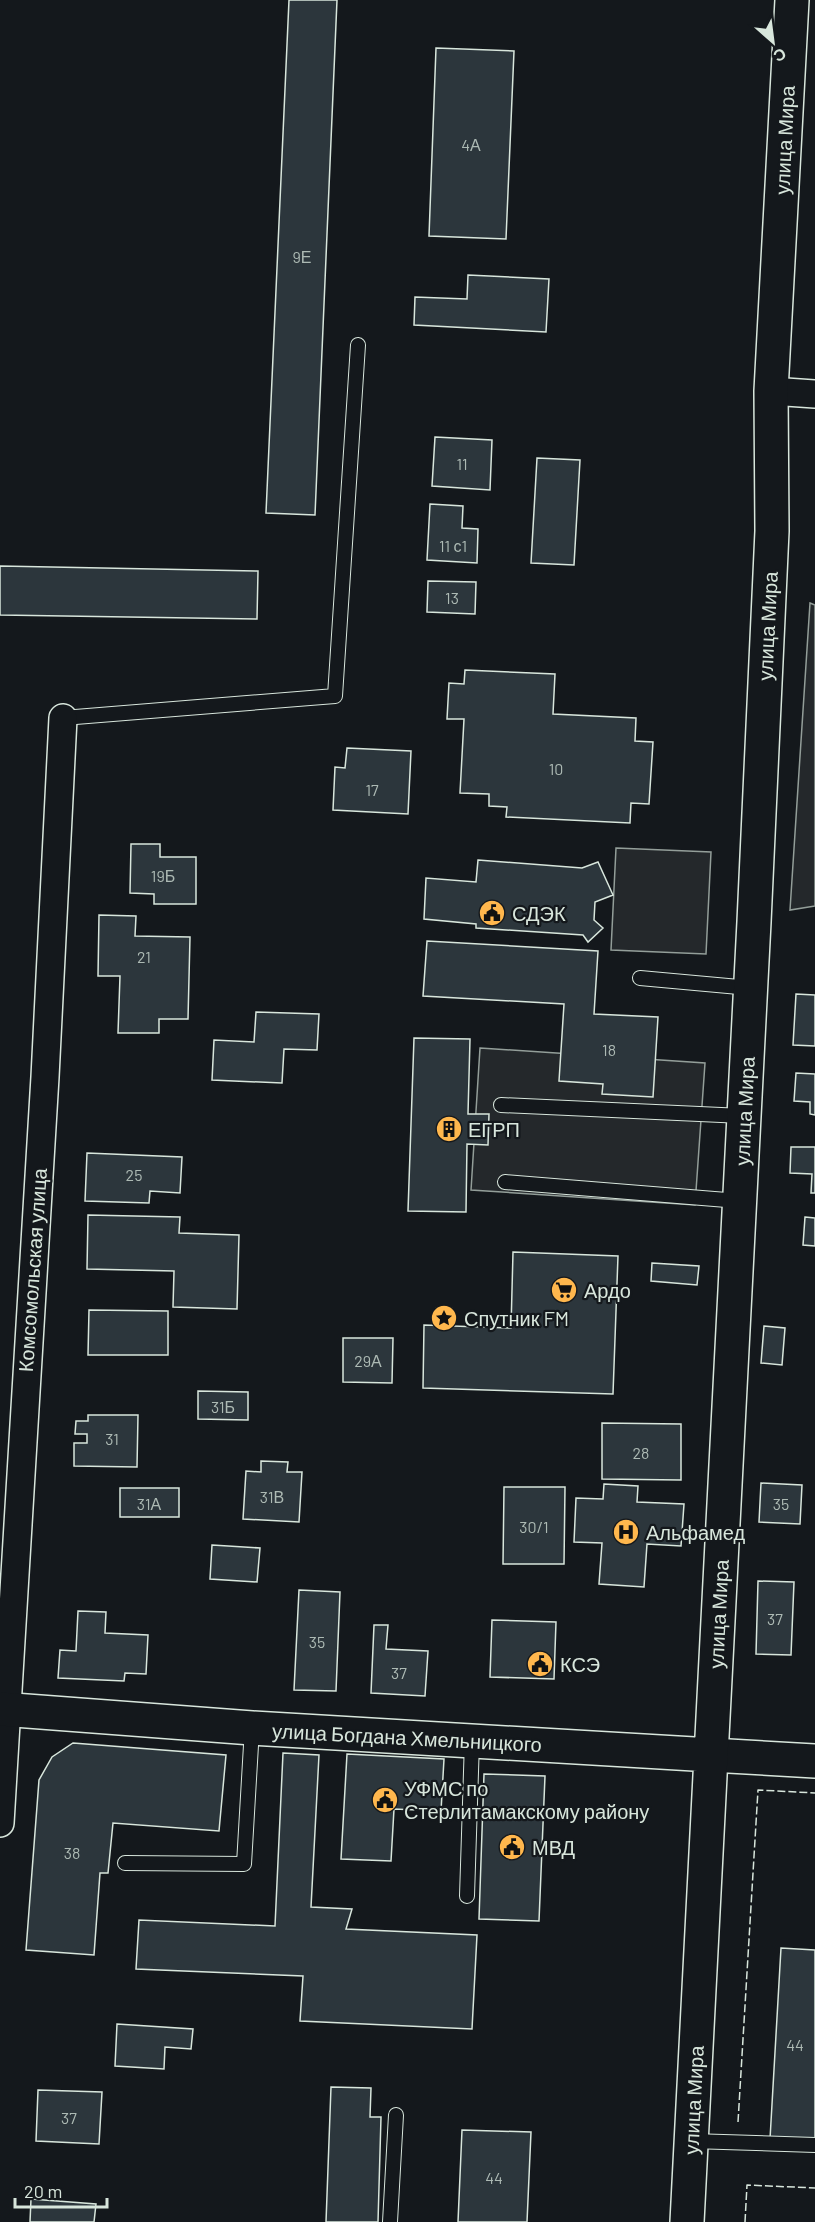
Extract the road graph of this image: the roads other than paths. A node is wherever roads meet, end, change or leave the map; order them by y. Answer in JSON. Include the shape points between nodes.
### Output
{"nodes":[{"id":1,"x":792,"y":0,"type":"edge"},
{"id":2,"x":358,"y":345,"type":"dead end"},
{"id":3,"x":771,"y":391,"type":"junction"},
{"id":4,"x":815,"y":394,"type":"edge"},
{"id":5,"x":63,"y":718,"type":"joint"},
{"id":6,"x":640,"y":978,"type":"dead end"},
{"id":7,"x":750,"y":988,"type":"junction"},
{"id":8,"x":501,"y":1105,"type":"dead end"},
{"id":9,"x":743,"y":1116,"type":"junction"},
{"id":10,"x":505,"y":1182,"type":"dead end"},
{"id":11,"x":739,"y":1201,"type":"junction"},
{"id":12,"x":4,"y":1709,"type":"edge"},
{"id":13,"x":252,"y":1728,"type":"junction"},
{"id":14,"x":472,"y":1741,"type":"junction"},
{"id":15,"x":711,"y":1755,"type":"junction"},
{"id":16,"x":815,"y":1761,"type":"edge"},
{"id":17,"x":0,"y":1823,"type":"edge"},
{"id":18,"x":125,"y":1863,"type":"dead end"},
{"id":19,"x":467,"y":1896,"type":"dead end"},
{"id":20,"x":396,"y":2115,"type":"dead end"},
{"id":21,"x":691,"y":2141,"type":"junction"},
{"id":22,"x":815,"y":2145,"type":"edge"},
{"id":23,"x":390,"y":2222,"type":"edge"},
{"id":24,"x":687,"y":2222,"type":"edge"}],
"edges":[{"from":1,"to":3,"type":"main road","name":"улица Мира"},
{"from":2,"to":5,"type":"lane","via":[[335,696]]},
{"from":3,"to":4,"type":"street"},
{"from":3,"to":7,"type":"main road","name":"улица Мира","via":[[772,531]]},
{"from":5,"to":12,"type":"street","name":"Комсомольская улица"},
{"from":6,"to":7,"type":"lane"},
{"from":7,"to":9,"type":"main road","name":"улица Мира"},
{"from":8,"to":9,"type":"lane"},
{"from":9,"to":11,"type":"main road","name":"улица Мира"},
{"from":10,"to":11,"type":"lane"},
{"from":11,"to":15,"type":"main road","name":"улица Мира"},
{"from":12,"to":13,"type":"main road","name":"улица Богдана Хмельницкого"},
{"from":12,"to":17,"type":"street","name":"Комсомольская улица"},
{"from":13,"to":14,"type":"main road","name":"улица Богдана Хмельницкого"},
{"from":13,"to":18,"type":"lane","via":[[244,1864]]},
{"from":14,"to":15,"type":"main road","name":"улица Богдана Хмельницкого"},
{"from":14,"to":19,"type":"lane"},
{"from":15,"to":16,"type":"main road","name":"улица Богдана Хмельницкого"},
{"from":15,"to":21,"type":"main road","name":"улица Мира"},
{"from":20,"to":23,"type":"lane"},
{"from":21,"to":22,"type":"lane"},
{"from":21,"to":24,"type":"main road","name":"улица Мира"}]}
